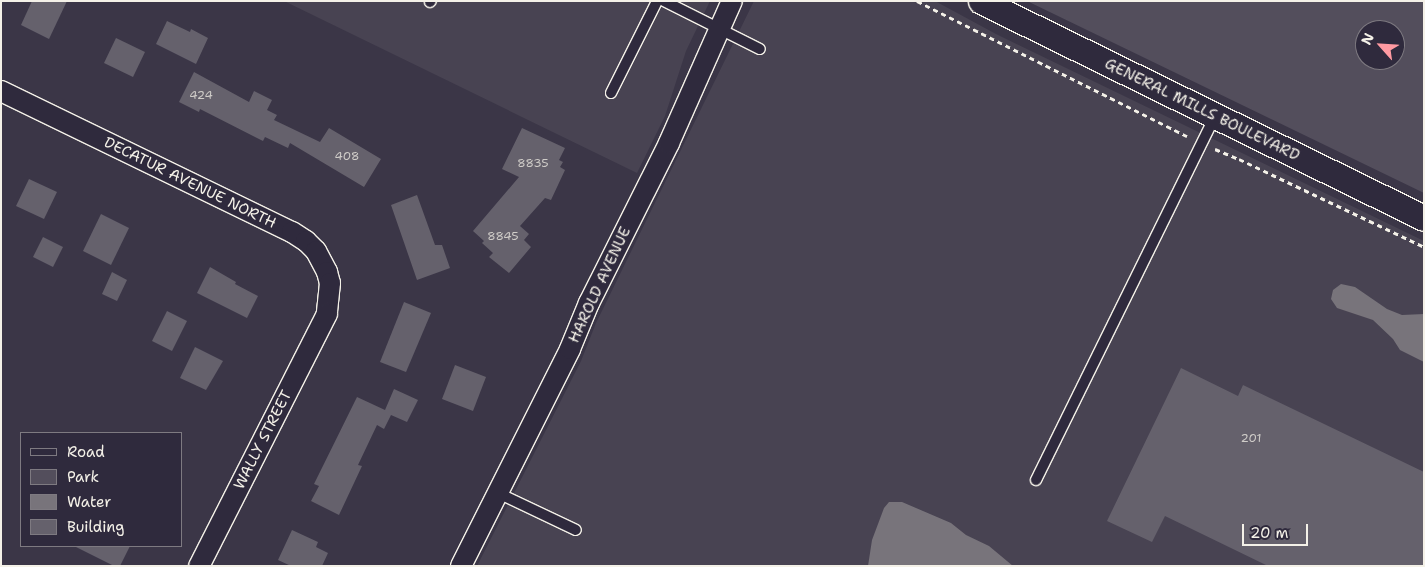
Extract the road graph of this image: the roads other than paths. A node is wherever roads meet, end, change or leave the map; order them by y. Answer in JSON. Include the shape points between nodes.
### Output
{"nodes":[{"id":1,"x":657,"y":1,"type":"edge"},
{"id":2,"x":664,"y":1,"type":"edge"},
{"id":3,"x":732,"y":1,"type":"edge"},
{"id":4,"x":981,"y":1,"type":"edge"},
{"id":5,"x":719,"y":28,"type":"junction"},
{"id":6,"x":760,"y":49,"type":"dead end"},
{"id":7,"x":1,"y":92,"type":"edge"},
{"id":8,"x":611,"y":93,"type":"dead end"},
{"id":9,"x":1215,"y":116,"type":"junction"},
{"id":10,"x":1424,"y":218,"type":"edge"},
{"id":11,"x":328,"y":314,"type":"joint"},
{"id":12,"x":1036,"y":480,"type":"dead end"},
{"id":13,"x":498,"y":493,"type":"junction"},
{"id":14,"x":576,"y":530,"type":"dead end"},
{"id":15,"x":199,"y":566,"type":"edge"},
{"id":16,"x":461,"y":566,"type":"edge"}],
"edges":[{"from":1,"to":8,"type":"lane"},
{"from":2,"to":5,"type":"lane"},
{"from":3,"to":5,"type":"street","name":"HAROLD AVENUE"},
{"from":4,"to":9,"type":"street","name":"GENERAL MILLS BOULEVARD"},
{"from":5,"to":6,"type":"lane"},
{"from":5,"to":13,"type":"street","name":"HAROLD AVENUE","via":[[669,143]]},
{"from":7,"to":11,"type":"street","name":"DECATUR AVENUE NORTH","via":[[306,241],[316,251],[327,272],[330,283]]},
{"from":9,"to":10,"type":"street","name":"GENERAL MILLS BOULEVARD"},
{"from":9,"to":12,"type":"lane"},
{"from":11,"to":15,"type":"street","name":"WALLY STREET"},
{"from":13,"to":14,"type":"lane"},
{"from":13,"to":16,"type":"street","name":"HAROLD AVENUE"}]}
